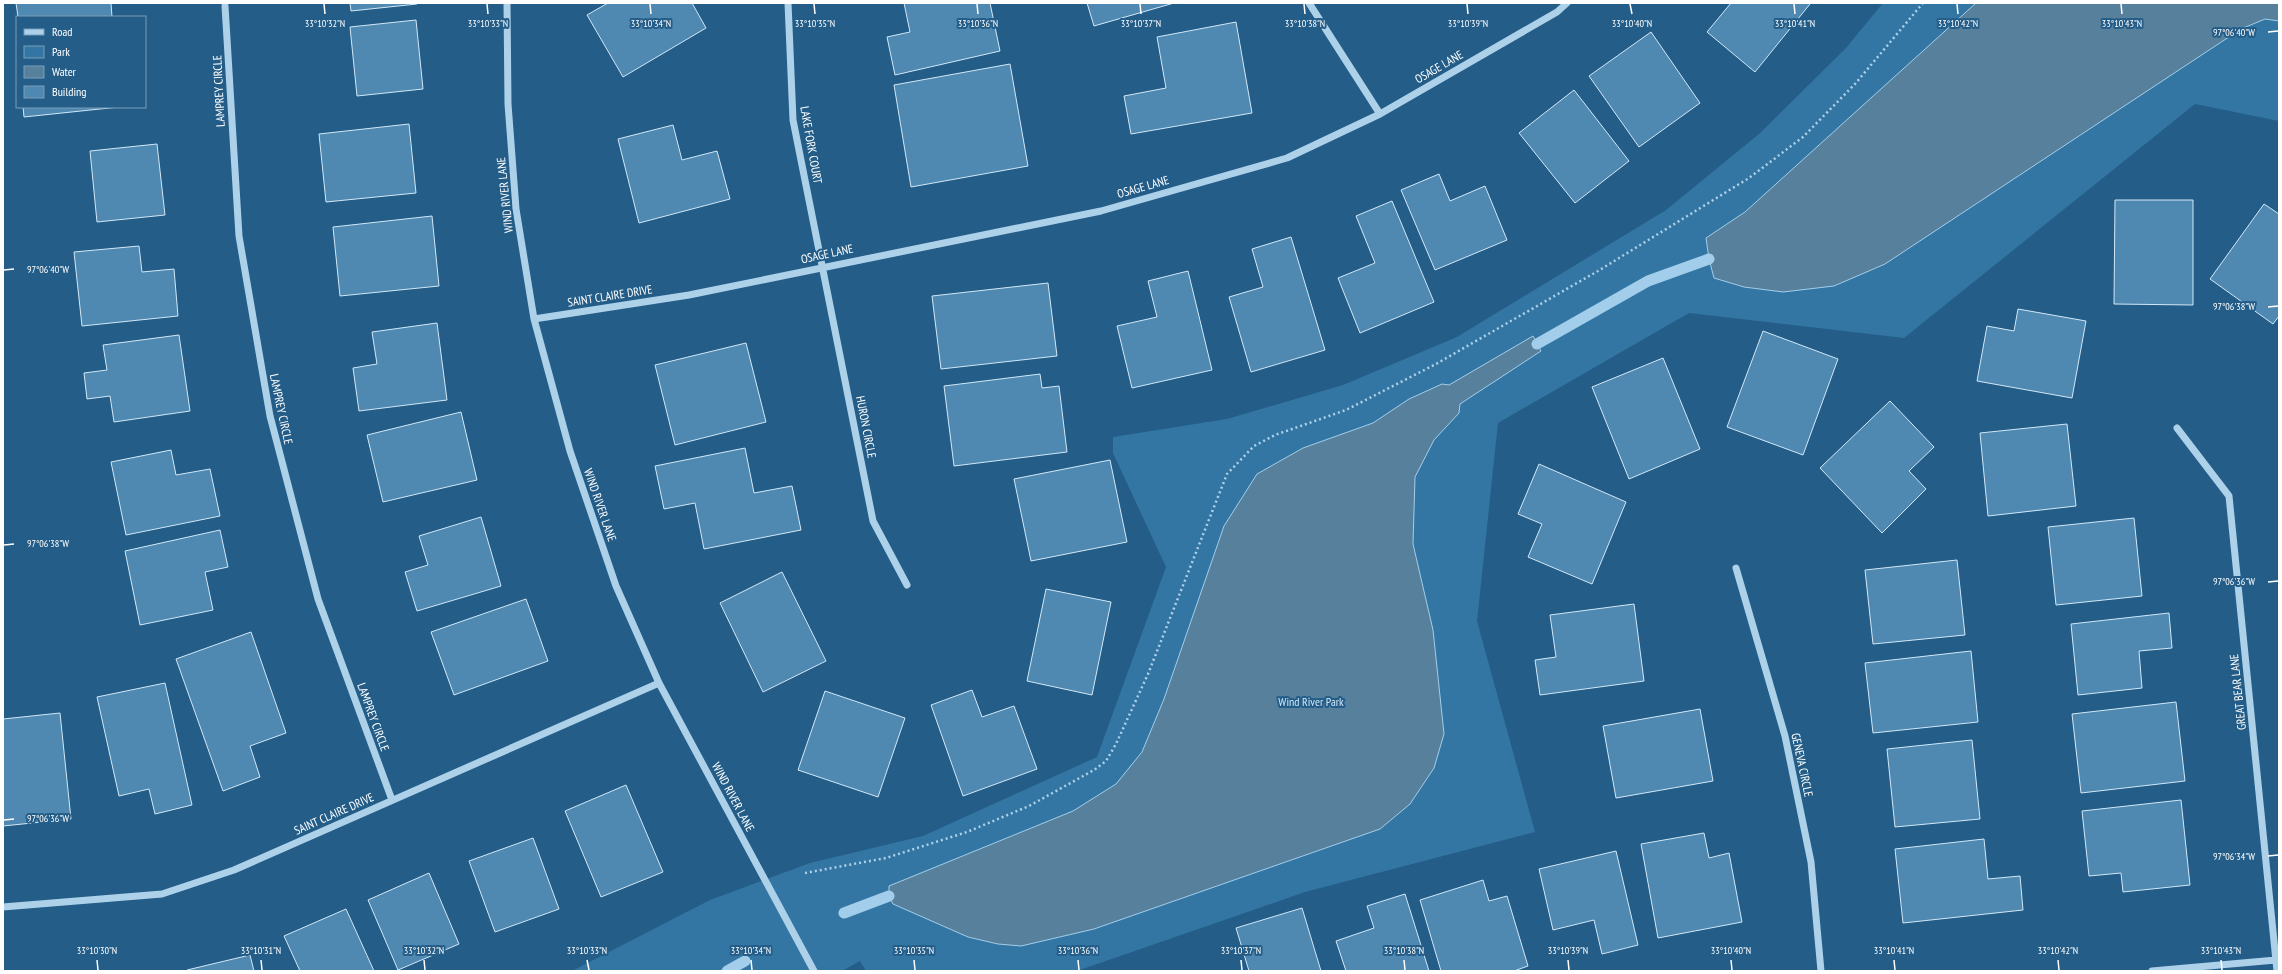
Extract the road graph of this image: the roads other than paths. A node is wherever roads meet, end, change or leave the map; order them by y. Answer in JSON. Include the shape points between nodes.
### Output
{"nodes":[{"id":1,"x":508,"y":3,"type":"edge"},
{"id":2,"x":788,"y":3,"type":"edge"},
{"id":3,"x":1309,"y":3,"type":"edge"},
{"id":4,"x":1567,"y":3,"type":"edge"},
{"id":5,"x":225,"y":6,"type":"dead end"},
{"id":6,"x":1380,"y":114,"type":"junction"},
{"id":7,"x":824,"y":266,"type":"junction"},
{"id":8,"x":689,"y":295,"type":"joint"},
{"id":9,"x":534,"y":319,"type":"junction"},
{"id":10,"x":2177,"y":428,"type":"dead end"},
{"id":11,"x":1736,"y":568,"type":"dead end"},
{"id":12,"x":907,"y":585,"type":"dead end"},
{"id":13,"x":659,"y":682,"type":"junction"},
{"id":14,"x":392,"y":800,"type":"junction"},
{"id":15,"x":3,"y":907,"type":"edge"},
{"id":16,"x":2276,"y":960,"type":"junction"},
{"id":17,"x":814,"y":971,"type":"edge"},
{"id":18,"x":1821,"y":971,"type":"edge"},
{"id":19,"x":2152,"y":971,"type":"edge"},
{"id":20,"x":2277,"y":971,"type":"edge"}],
"edges":[{"from":1,"to":9,"type":"street","name":"WIND RIVER LANE","via":[[508,104],[516,209]]},
{"from":2,"to":7,"type":"street","name":"LAKE FORK COURT","via":[[793,120]]},
{"from":3,"to":6,"type":"street"},
{"from":4,"to":6,"type":"street","name":"OSAGE LANE","via":[[1557,12]]},
{"from":5,"to":14,"type":"street","name":"LAMPREY CIRCLE","via":[[239,236],[270,416],[318,599]]},
{"from":6,"to":7,"type":"street","name":"OSAGE LANE","via":[[1288,158],[1101,211]]},
{"from":7,"to":8,"type":"street","name":"OSAGE LANE"},
{"from":7,"to":12,"type":"street","name":"HURON CIRCLE","via":[[873,521]]},
{"from":8,"to":9,"type":"street","name":"SAINT CLAIRE DRIVE"},
{"from":9,"to":13,"type":"street","name":"WIND RIVER LANE","via":[[570,450],[616,586]]},
{"from":10,"to":16,"type":"street","name":"GREAT BEAR LANE","via":[[2229,496]]},
{"from":11,"to":18,"type":"street","name":"GENEVA CIRCLE","via":[[1785,736],[1808,847]]},
{"from":13,"to":14,"type":"street","name":"SAINT CLAIRE DRIVE"},
{"from":13,"to":17,"type":"street","name":"WIND RIVER LANE"},
{"from":14,"to":15,"type":"street","name":"SAINT CLAIRE DRIVE","via":[[234,870],[162,894]]},
{"from":16,"to":19,"type":"street"},
{"from":16,"to":20,"type":"street","name":"GREAT BEAR LANE"}]}
